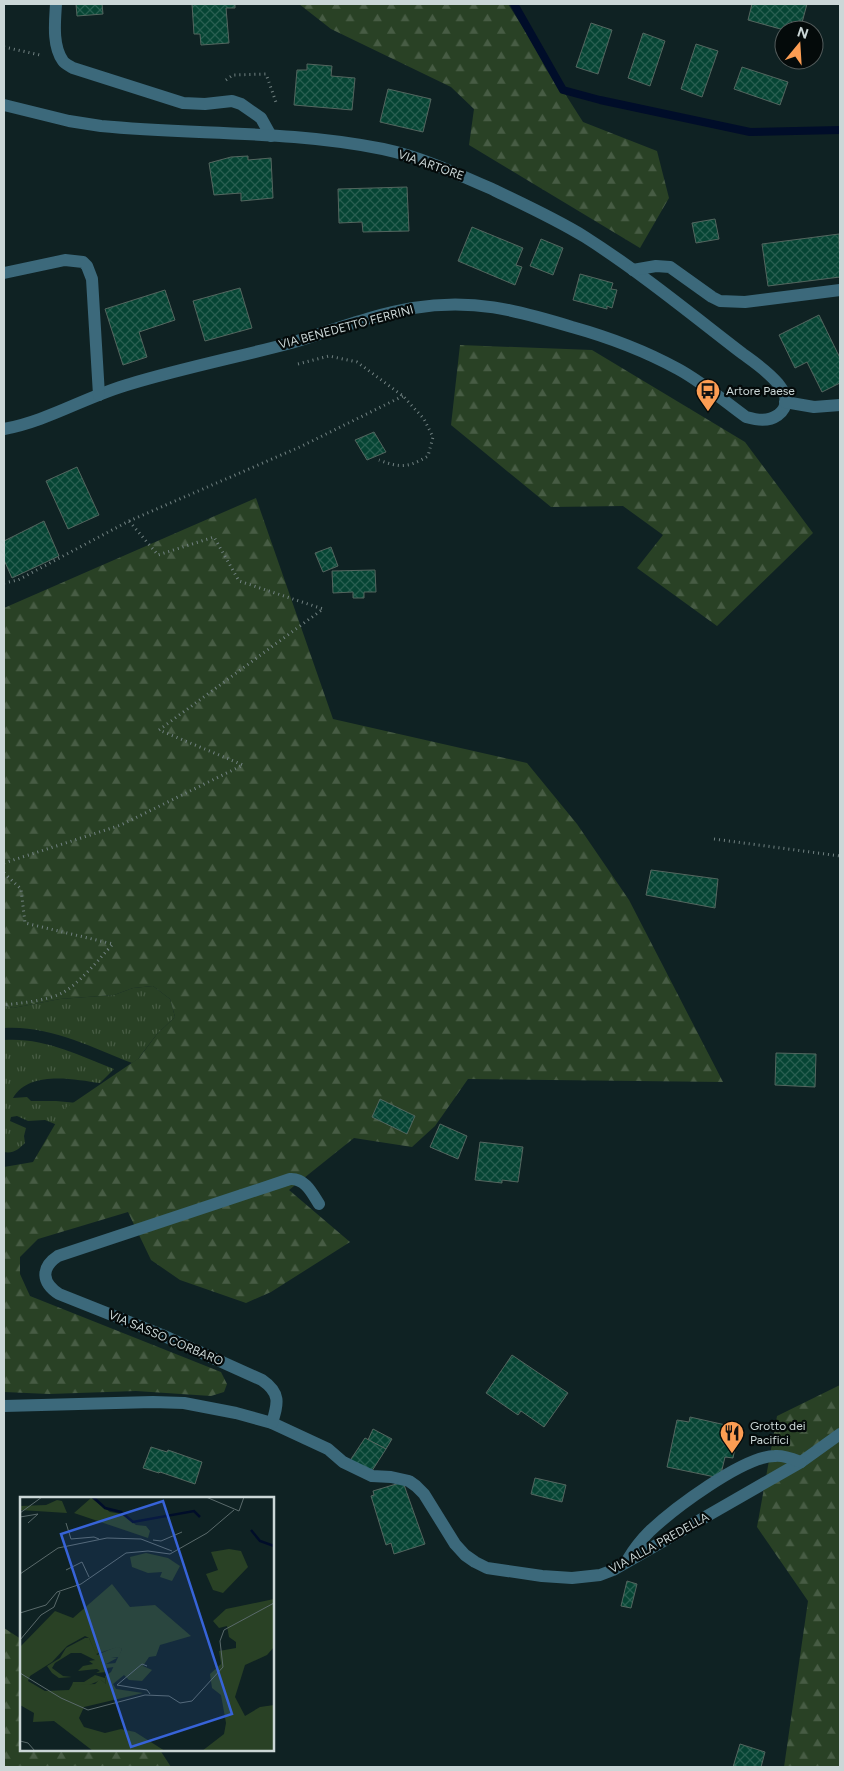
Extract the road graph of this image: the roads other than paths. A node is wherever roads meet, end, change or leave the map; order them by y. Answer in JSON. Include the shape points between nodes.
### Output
{"nodes":[{"id":1,"x":56,"y":4,"type":"edge"},
{"id":2,"x":4,"y":105,"type":"edge"},
{"id":3,"x":272,"y":136,"type":"junction"},
{"id":4,"x":633,"y":270,"type":"junction"},
{"id":5,"x":4,"y":273,"type":"edge"},
{"id":6,"x":840,"y":290,"type":"edge"},
{"id":7,"x":99,"y":395,"type":"junction"},
{"id":8,"x":785,"y":402,"type":"junction"},
{"id":9,"x":840,"y":405,"type":"edge"},
{"id":10,"x":4,"y":429,"type":"edge"},
{"id":11,"x":320,"y":1204,"type":"dead end"},
{"id":12,"x":4,"y":1406,"type":"edge"},
{"id":13,"x":272,"y":1423,"type":"junction"},
{"id":14,"x":840,"y":1434,"type":"edge"},
{"id":15,"x":801,"y":1462,"type":"junction"},
{"id":16,"x":625,"y":1563,"type":"junction"}],
"edges":[{"from":1,"to":3,"type":"street","via":[[57,43],[68,65],[183,102],[232,101],[241,104],[261,118]]},
{"from":2,"to":3,"type":"street","name":"VIA ARTORE","via":[[101,126]]},
{"from":3,"to":4,"type":"street","name":"VIA ARTORE","via":[[335,141],[384,150],[460,174],[542,213]]},
{"from":4,"to":6,"type":"street","via":[[670,267],[712,297],[731,302]]},
{"from":4,"to":8,"type":"street","name":"VIA ARTORE","via":[[759,366],[780,385]]},
{"from":5,"to":7,"type":"street","via":[[65,260],[83,262],[87,266],[92,279]]},
{"from":7,"to":8,"type":"street","name":"VIA BENEDETTO FERRINI","via":[[412,308],[450,305],[498,307],[524,312],[606,337],[669,364],[746,417],[773,418],[780,414]]},
{"from":7,"to":10,"type":"street","name":"VIA BENEDETTO FERRINI","via":[[23,426]]},
{"from":8,"to":9,"type":"street","via":[[814,407]]},
{"from":11,"to":13,"type":"street","name":"VIA SASSO CORBARO","via":[[304,1183],[296,1178],[290,1179],[58,1256],[51,1260],[45,1272],[47,1284],[59,1294],[262,1380],[275,1392],[277,1400]]},
{"from":12,"to":13,"type":"street","via":[[184,1403]]},
{"from":13,"to":16,"type":"street","name":"VIA ALLA PREDELLA","via":[[328,1449],[344,1462],[372,1476],[409,1481],[424,1494],[455,1544],[465,1555],[487,1568],[572,1578],[600,1575]]},
{"from":14,"to":15,"type":"street","name":"VIA ALLA PREDELLA"},
{"from":15,"to":16,"type":"street","name":"VIA ALLA PREDELLA"},
{"from":15,"to":16,"type":"street","via":[[775,1456],[760,1458],[735,1470],[685,1501],[648,1532]]}]}
